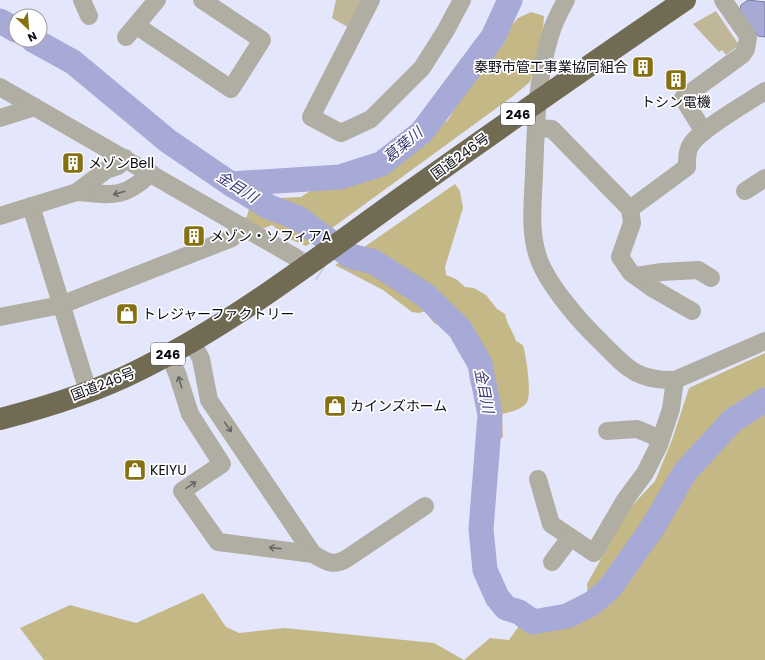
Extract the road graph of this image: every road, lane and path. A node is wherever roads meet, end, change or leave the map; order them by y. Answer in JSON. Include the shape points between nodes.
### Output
{"nodes":[{"id":1,"x":157,"y":0,"type":"edge"},
{"id":2,"x":202,"y":0,"type":"edge"},
{"id":3,"x":371,"y":0,"type":"edge"},
{"id":4,"x":462,"y":0,"type":"edge"},
{"id":5,"x":566,"y":0,"type":"edge"},
{"id":6,"x":685,"y":0,"type":"edge"},
{"id":7,"x":723,"y":0,"type":"edge"},
{"id":8,"x":0,"y":87,"type":"edge"},
{"id":9,"x":765,"y":91,"type":"edge"},
{"id":10,"x":538,"y":101,"type":"junction"},
{"id":11,"x":35,"y":106,"type":"junction"},
{"id":12,"x":0,"y":118,"type":"edge"},
{"id":13,"x":536,"y":128,"type":"junction"},
{"id":14,"x":704,"y":132,"type":"junction"},
{"id":15,"x":125,"y":158,"type":"junction"},
{"id":16,"x":152,"y":173,"type":"junction"},
{"id":17,"x":765,"y":179,"type":"edge"},
{"id":18,"x":745,"y":190,"type":"dead end"},
{"id":19,"x":77,"y":192,"type":"junction"},
{"id":20,"x":30,"y":206,"type":"junction"},
{"id":21,"x":630,"y":209,"type":"junction"},
{"id":22,"x":0,"y":216,"type":"edge"},
{"id":23,"x":243,"y":226,"type":"junction"},
{"id":24,"x":294,"y":257,"type":"tunnel mouth"},
{"id":25,"x":636,"y":276,"type":"junction"},
{"id":26,"x":711,"y":278,"type":"dead end"},
{"id":27,"x":60,"y":306,"type":"junction"},
{"id":28,"x":692,"y":311,"type":"dead end"},
{"id":29,"x":0,"y":317,"type":"edge"},
{"id":30,"x":192,"y":341,"type":"junction"},
{"id":31,"x":765,"y":341,"type":"edge"},
{"id":32,"x":168,"y":354,"type":"junction"},
{"id":33,"x":675,"y":380,"type":"junction"},
{"id":34,"x":88,"y":391,"type":"junction"},
{"id":35,"x":214,"y":408,"type":"junction"},
{"id":36,"x":0,"y":419,"type":"edge"},
{"id":37,"x":194,"y":422,"type":"junction"},
{"id":38,"x":607,"y":431,"type":"dead end"},
{"id":39,"x":661,"y":439,"type":"junction"},
{"id":40,"x":538,"y":479,"type":"dead end"},
{"id":41,"x":425,"y":506,"type":"dead end"},
{"id":42,"x":570,"y":538,"type":"junction"},
{"id":43,"x":313,"y":554,"type":"junction"},
{"id":44,"x":552,"y":562,"type":"dead end"}],
"edges":[{"from":1,"to":2,"type":"street","via":[[131,32],[231,89],[262,40]]},
{"from":3,"to":4,"type":"street","via":[[311,117],[341,133],[371,119],[422,68]]},
{"from":5,"to":10,"type":"street","via":[[551,33]]},
{"from":6,"to":10,"type":"highway","name":"国道246号","number":"246"},
{"from":7,"to":14,"type":"street","via":[[746,33],[748,43],[742,55],[683,98]]},
{"from":8,"to":11,"type":"street"},
{"from":9,"to":14,"type":"street"},
{"from":10,"to":13,"type":"street"},
{"from":10,"to":30,"type":"highway","name":"国道246号","number":"246","via":[[231,318]]},
{"from":11,"to":12,"type":"street"},
{"from":11,"to":15,"type":"street"},
{"from":13,"to":21,"type":"street","via":[[552,129]]},
{"from":13,"to":33,"type":"street","via":[[532,228],[538,258],[550,281],[591,333],[626,368],[641,376]]},
{"from":14,"to":21,"type":"street","via":[[692,143],[687,153],[687,167]]},
{"from":15,"to":16,"type":"street"},
{"from":15,"to":19,"type":"street","via":[[118,166],[106,170]]},
{"from":16,"to":19,"type":"street","one_way":true,"via":[[136,187],[115,195]]},
{"from":16,"to":23,"type":"street"},
{"from":17,"to":18,"type":"street"},
{"from":19,"to":20,"type":"street"},
{"from":20,"to":22,"type":"street"},
{"from":20,"to":27,"type":"street"},
{"from":21,"to":25,"type":"street","via":[[632,223],[620,257]]},
{"from":23,"to":24,"type":"street"},
{"from":23,"to":27,"type":"street","via":[[232,238]]},
{"from":25,"to":26,"type":"street","via":[[698,270]]},
{"from":25,"to":28,"type":"street"},
{"from":27,"to":29,"type":"street"},
{"from":27,"to":34,"type":"street"},
{"from":30,"to":32,"type":"highway","name":"国道246号","number":"246"},
{"from":30,"to":35,"type":"street","via":[[201,359],[209,400]]},
{"from":31,"to":33,"type":"street"},
{"from":32,"to":34,"type":"highway","name":"国道246号","number":"246","via":[[141,370]]},
{"from":37,"to":32,"type":"street","one_way":true},
{"from":33,"to":39,"type":"street","via":[[671,409]]},
{"from":34,"to":36,"type":"highway","name":"国道246号","number":"246"},
{"from":35,"to":37,"type":"street"},
{"from":35,"to":43,"type":"street","one_way":true},
{"from":43,"to":37,"type":"street","one_way":true,"via":[[218,542],[182,491],[222,464]]},
{"from":38,"to":39,"type":"street","via":[[638,429]]},
{"from":39,"to":42,"type":"street","via":[[645,473],[621,505],[594,552]]},
{"from":40,"to":42,"type":"street","via":[[551,524]]},
{"from":41,"to":43,"type":"street","via":[[343,561],[329,563]]},
{"from":42,"to":44,"type":"street"}]}
